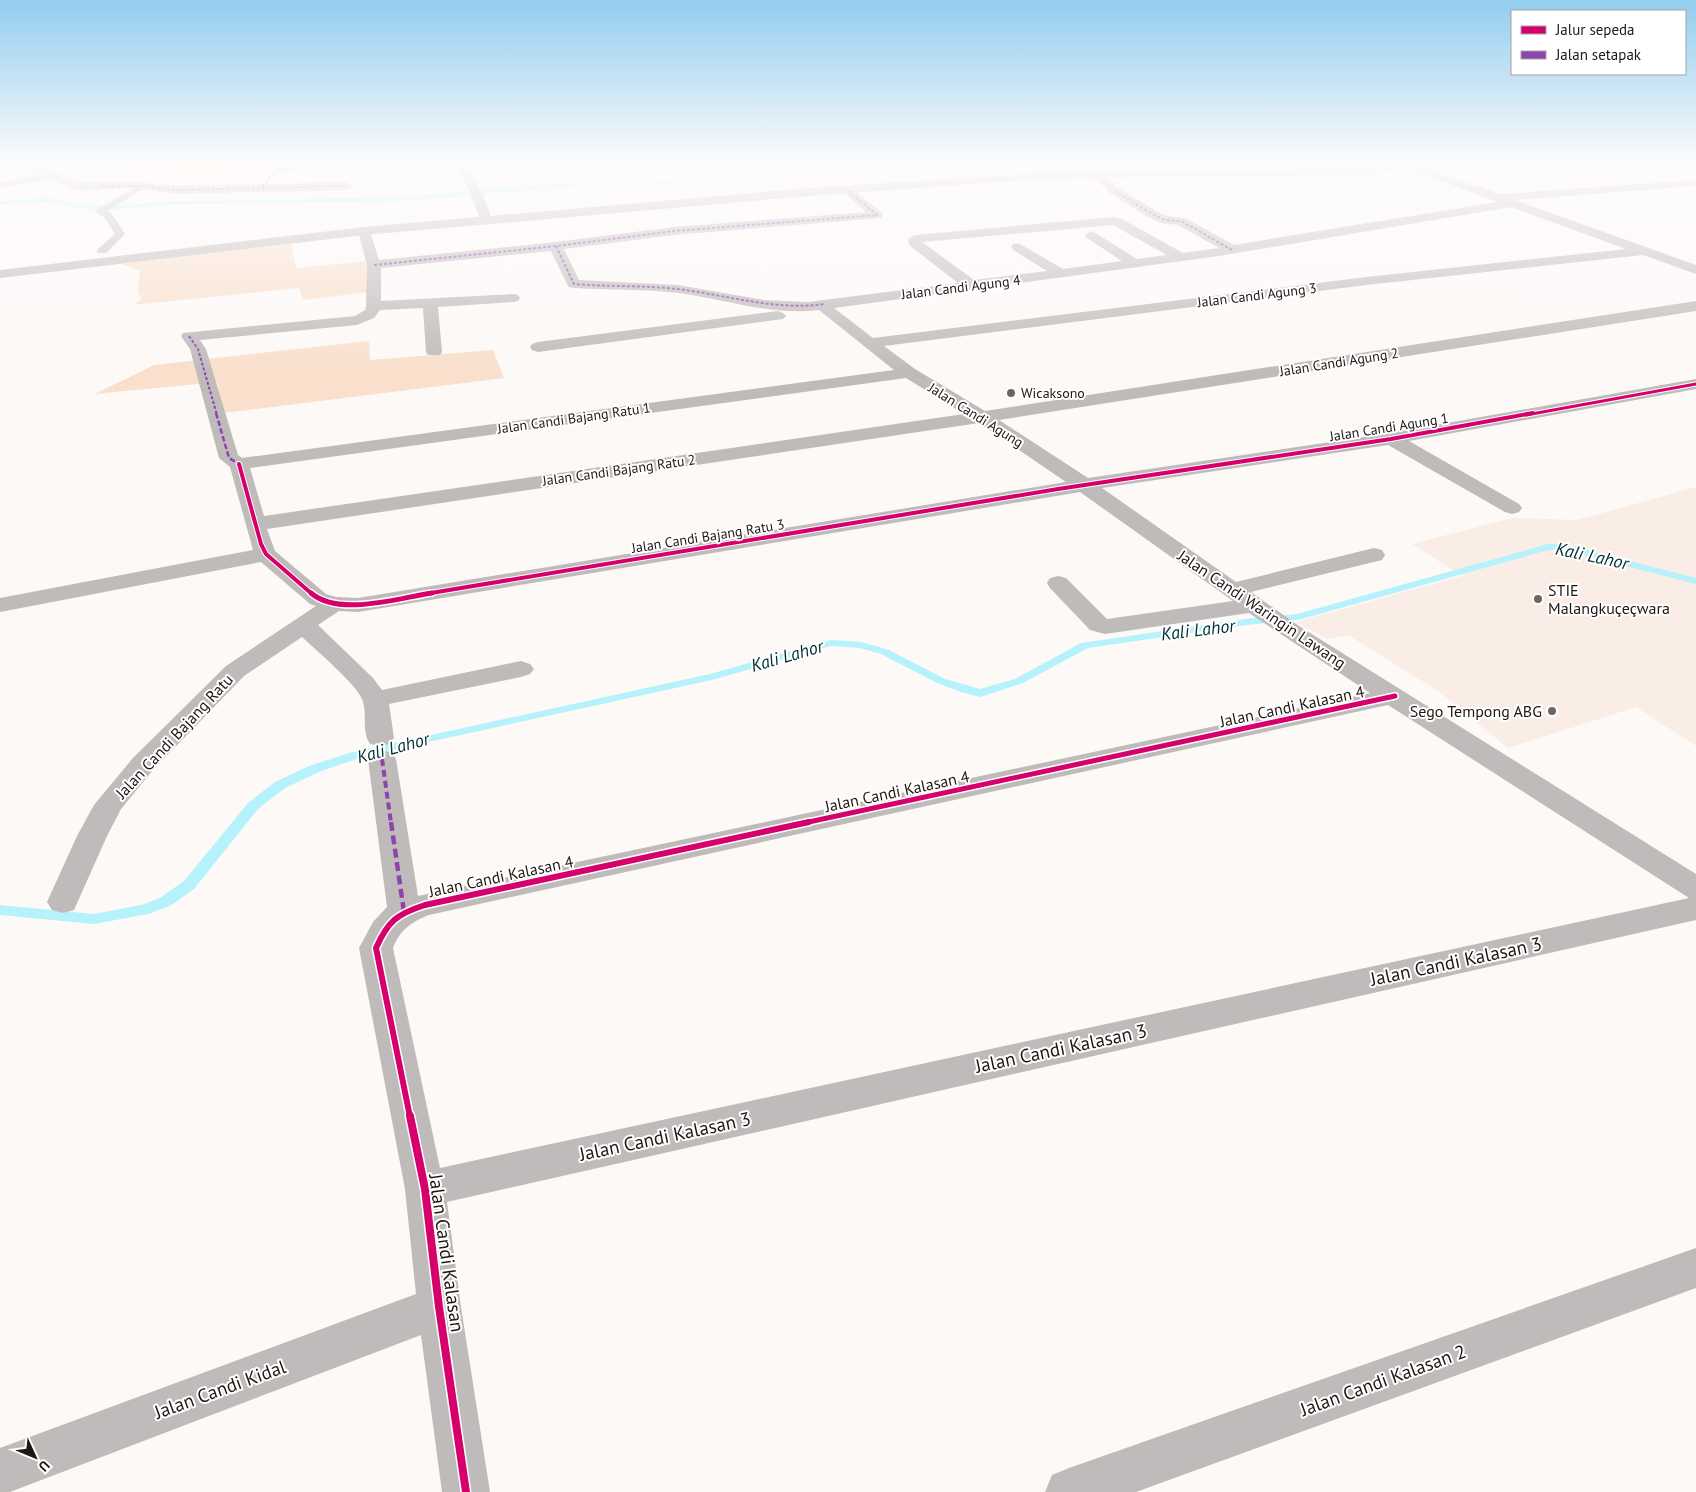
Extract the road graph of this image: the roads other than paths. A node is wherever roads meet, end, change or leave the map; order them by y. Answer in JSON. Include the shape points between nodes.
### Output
{"nodes":[{"id":1,"x":120,"y":234,"type":"edge"},
{"id":2,"x":349,"y":234,"type":"edge"},
{"id":3,"x":364,"y":234,"type":"edge"},
{"id":4,"x":647,"y":234,"type":"edge"},
{"id":5,"x":974,"y":234,"type":"edge"},
{"id":6,"x":1139,"y":234,"type":"edge"},
{"id":7,"x":1202,"y":234,"type":"edge"},
{"id":8,"x":1329,"y":234,"type":"edge"},
{"id":9,"x":1596,"y":234,"type":"edge"},
{"id":10,"x":1092,"y":235,"type":"dead end"},
{"id":11,"x":556,"y":246,"type":"junction"},
{"id":12,"x":1018,"y":247,"type":"dead end"},
{"id":13,"x":1232,"y":250,"type":"junction"},
{"id":14,"x":102,"y":251,"type":"dead end"},
{"id":15,"x":1645,"y":251,"type":"junction"},
{"id":16,"x":1181,"y":257,"type":"junction"},
{"id":17,"x":1136,"y":264,"type":"junction"},
{"id":18,"x":374,"y":265,"type":"junction"},
{"id":19,"x":1696,"y":270,"type":"edge"},
{"id":20,"x":0,"y":274,"type":"edge"},
{"id":21,"x":1062,"y":274,"type":"junction"},
{"id":22,"x":972,"y":286,"type":"junction"},
{"id":23,"x":513,"y":298,"type":"dead end"},
{"id":24,"x":430,"y":304,"type":"junction"},
{"id":25,"x":374,"y":306,"type":"junction"},
{"id":26,"x":1696,"y":306,"type":"edge"},
{"id":27,"x":826,"y":307,"type":"junction"},
{"id":28,"x":870,"y":343,"type":"junction"},
{"id":29,"x":538,"y":347,"type":"dead end"},
{"id":30,"x":434,"y":352,"type":"dead end"},
{"id":31,"x":909,"y":373,"type":"junction"},
{"id":32,"x":1696,"y":384,"type":"edge"},
{"id":33,"x":982,"y":417,"type":"junction"},
{"id":34,"x":1391,"y":438,"type":"junction"},
{"id":35,"x":239,"y":464,"type":"junction"},
{"id":36,"x":1084,"y":485,"type":"junction"},
{"id":37,"x":1512,"y":508,"type":"dead end"},
{"id":38,"x":256,"y":524,"type":"junction"},
{"id":39,"x":266,"y":554,"type":"junction"},
{"id":40,"x":1374,"y":554,"type":"dead end"},
{"id":41,"x":1058,"y":583,"type":"dead end"},
{"id":42,"x":1232,"y":590,"type":"junction"},
{"id":43,"x":334,"y":604,"type":"junction"},
{"id":44,"x":0,"y":605,"type":"edge"},
{"id":45,"x":1261,"y":610,"type":"junction"},
{"id":46,"x":303,"y":624,"type":"junction"},
{"id":47,"x":520,"y":669,"type":"dead end"},
{"id":48,"x":1395,"y":696,"type":"junction"},
{"id":49,"x":375,"y":699,"type":"junction"},
{"id":50,"x":1696,"y":889,"type":"edge"},
{"id":51,"x":63,"y":902,"type":"dead end"},
{"id":52,"x":1696,"y":908,"type":"edge"},
{"id":53,"x":404,"y":912,"type":"junction"},
{"id":54,"x":425,"y":1189,"type":"junction"},
{"id":55,"x":1696,"y":1268,"type":"edge"},
{"id":56,"x":439,"y":1307,"type":"junction"},
{"id":57,"x":0,"y":1472,"type":"edge"},
{"id":58,"x":466,"y":1492,"type":"edge"},
{"id":59,"x":1070,"y":1492,"type":"edge"}],
"edges":[{"from":1,"to":14,"type":"lane"},
{"from":2,"to":20,"type":"street"},
{"from":3,"to":18,"type":"street"},
{"from":4,"to":11,"type":"street"},
{"from":5,"to":22,"type":"street","via":[[915,239],[914,242]]},
{"from":6,"to":16,"type":"street"},
{"from":7,"to":13,"type":"street"},
{"from":8,"to":13,"type":"street","name":"Jalan Candi Agung 4"},
{"from":9,"to":15,"type":"street"},
{"from":10,"to":17,"type":"street"},
{"from":11,"to":18,"type":"street"},
{"from":11,"to":27,"type":"street","via":[[574,284],[678,290],[764,305]]},
{"from":12,"to":21,"type":"street"},
{"from":13,"to":16,"type":"street","name":"Jalan Candi Agung 4"},
{"from":15,"to":19,"type":"street"},
{"from":15,"to":28,"type":"street","name":"Jalan Candi Agung 3","via":[[1422,274]]},
{"from":16,"to":17,"type":"street","name":"Jalan Candi Agung 4"},
{"from":17,"to":21,"type":"street","name":"Jalan Candi Agung 4"},
{"from":18,"to":25,"type":"street"},
{"from":21,"to":22,"type":"street","name":"Jalan Candi Agung 4"},
{"from":22,"to":27,"type":"street","name":"Jalan Candi Agung 4"},
{"from":23,"to":24,"type":"street"},
{"from":24,"to":25,"type":"street"},
{"from":24,"to":30,"type":"street"},
{"from":25,"to":35,"type":"street","via":[[373,311],[357,320],[189,336],[198,350],[229,458]]},
{"from":26,"to":33,"type":"street","name":"Jalan Candi Agung 2"},
{"from":27,"to":28,"type":"street","name":"Jalan Candi Agung"},
{"from":27,"to":29,"type":"street"},
{"from":28,"to":31,"type":"street","name":"Jalan Candi Agung"},
{"from":31,"to":33,"type":"street","name":"Jalan Candi Agung"},
{"from":31,"to":35,"type":"street","name":"Jalan Candi Bajang Ratu 1"},
{"from":32,"to":34,"type":"street","name":"Jalan Candi Agung 1"},
{"from":33,"to":36,"type":"street","name":"Jalan Candi Agung"},
{"from":33,"to":38,"type":"street","name":"Jalan Candi Bajang Ratu 2"},
{"from":34,"to":36,"type":"street","name":"Jalan Candi Agung 1"},
{"from":34,"to":37,"type":"street"},
{"from":35,"to":38,"type":"street"},
{"from":36,"to":42,"type":"street","name":"Jalan Candi Waringin Lawang"},
{"from":36,"to":43,"type":"street","name":"Jalan Candi Bajang Ratu 3","via":[[358,605]]},
{"from":38,"to":39,"type":"street","via":[[260,544]]},
{"from":39,"to":43,"type":"street","via":[[312,595]]},
{"from":39,"to":44,"type":"street"},
{"from":40,"to":42,"type":"street"},
{"from":41,"to":45,"type":"street","via":[[1099,625],[1105,627]]},
{"from":42,"to":45,"type":"street","name":"Jalan Candi Waringin Lawang"},
{"from":43,"to":46,"type":"street","name":"Jalan Candi Bajang Ratu"},
{"from":45,"to":48,"type":"street","name":"Jalan Candi Waringin Lawang"},
{"from":46,"to":49,"type":"street","via":[[364,683]]},
{"from":46,"to":51,"type":"street","name":"Jalan Candi Bajang Ratu","via":[[235,671],[143,764],[109,805]]},
{"from":47,"to":49,"type":"street"},
{"from":48,"to":50,"type":"street","name":"Jalan Candi Waringin Lawang"},
{"from":48,"to":53,"type":"street","name":"Jalan Candi Kalasan 4"},
{"from":49,"to":53,"type":"street"},
{"from":52,"to":54,"type":"street","name":"Jalan Candi Kalasan 3"},
{"from":53,"to":54,"type":"street","name":"Jalan Candi Kalasan","via":[[385,926],[376,948]]},
{"from":54,"to":56,"type":"street","name":"Jalan Candi Kalasan"},
{"from":55,"to":59,"type":"street","name":"Jalan Candi Kalasan 2"},
{"from":56,"to":57,"type":"street","name":"Jalan Candi Kidal"},
{"from":56,"to":58,"type":"street","name":"Jalan Candi Kalasan"}]}
